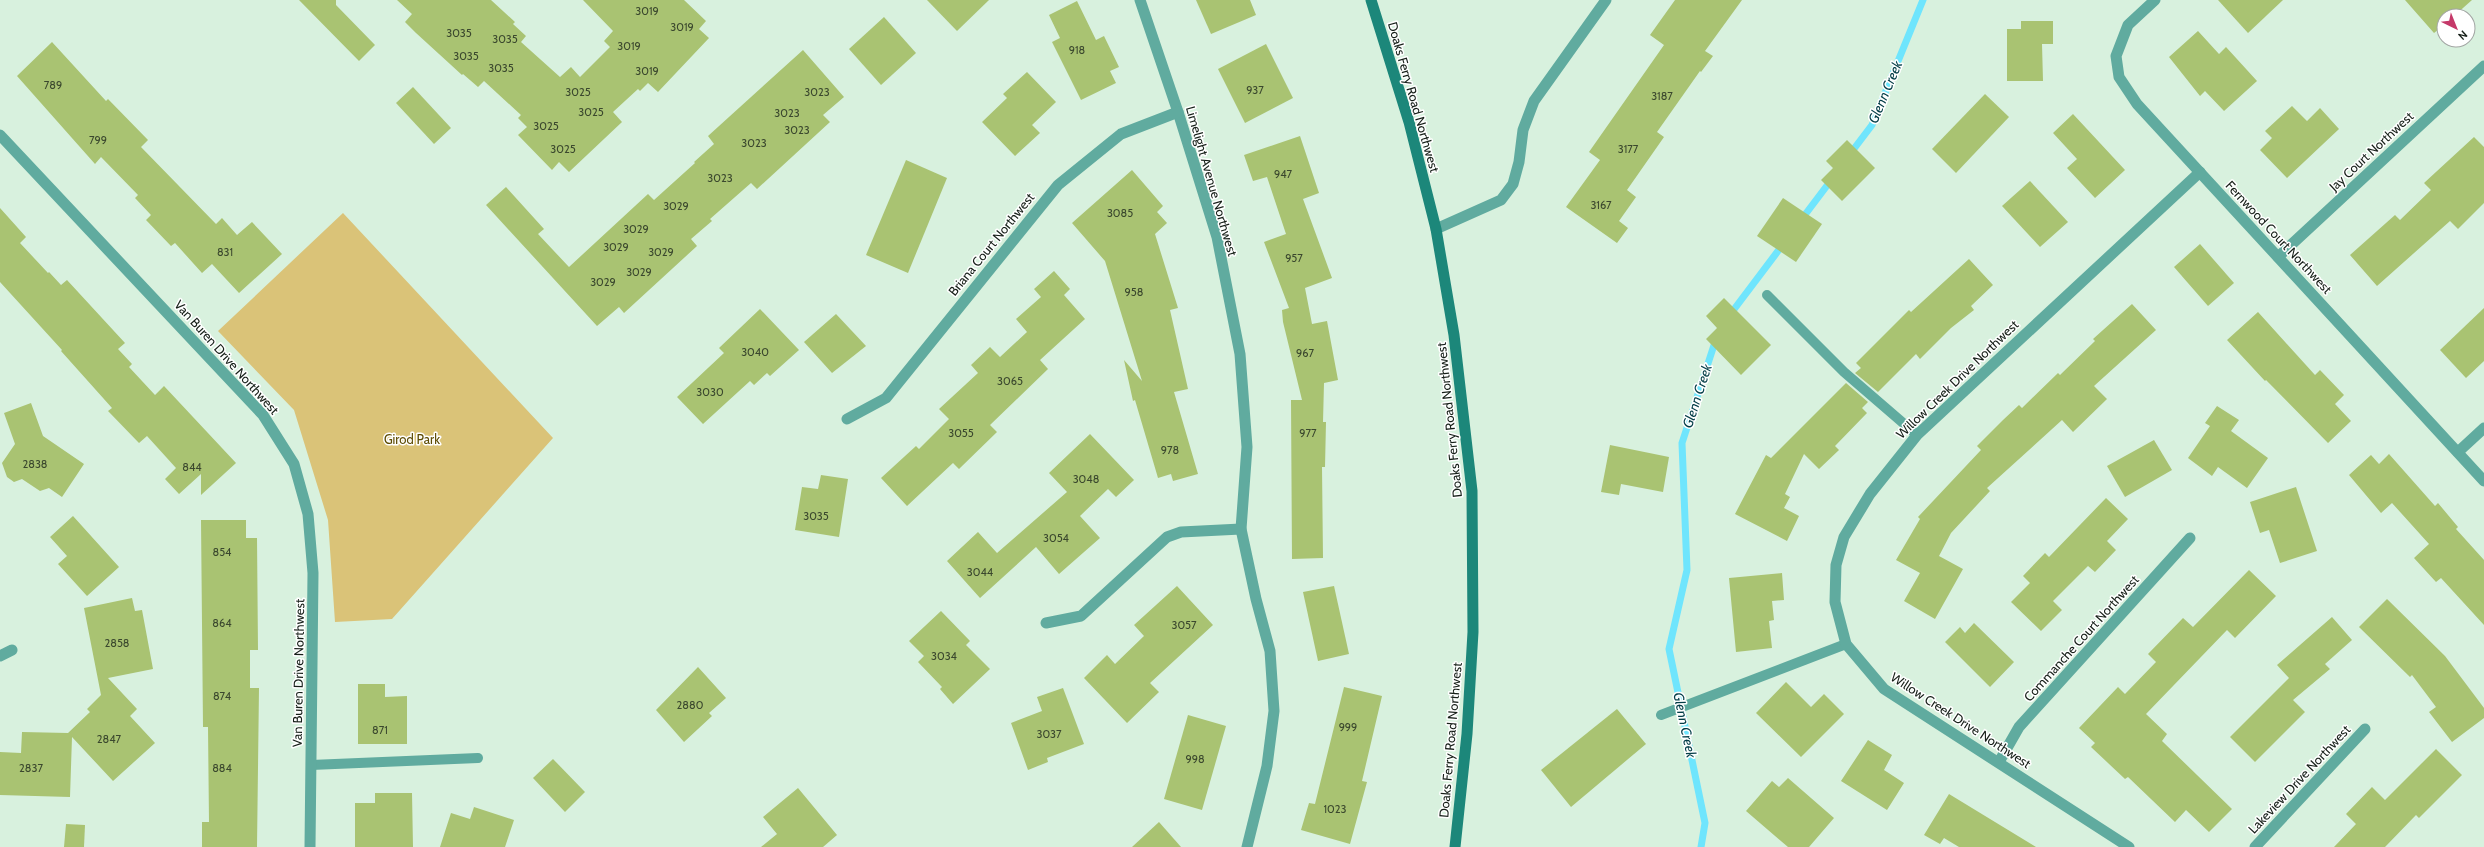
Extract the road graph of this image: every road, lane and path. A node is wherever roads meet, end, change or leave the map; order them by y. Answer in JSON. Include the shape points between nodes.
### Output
{"nodes":[{"id":1,"x":1140,"y":0,"type":"edge"},
{"id":2,"x":1371,"y":0,"type":"edge"},
{"id":3,"x":1606,"y":0,"type":"edge"},
{"id":4,"x":2155,"y":0,"type":"edge"},
{"id":5,"x":2484,"y":66,"type":"edge"},
{"id":6,"x":1178,"y":112,"type":"junction"},
{"id":7,"x":0,"y":134,"type":"edge"},
{"id":8,"x":2200,"y":172,"type":"junction"},
{"id":9,"x":1436,"y":229,"type":"junction"},
{"id":10,"x":2278,"y":257,"type":"junction"},
{"id":11,"x":1767,"y":295,"type":"dead end"},
{"id":12,"x":847,"y":419,"type":"dead end"},
{"id":13,"x":2484,"y":428,"type":"edge"},
{"id":14,"x":1916,"y":435,"type":"junction"},
{"id":15,"x":2458,"y":452,"type":"junction"},
{"id":16,"x":2484,"y":481,"type":"edge"},
{"id":17,"x":1241,"y":529,"type":"junction"},
{"id":18,"x":2190,"y":538,"type":"dead end"},
{"id":19,"x":1046,"y":623,"type":"dead end"},
{"id":20,"x":1846,"y":644,"type":"junction"},
{"id":21,"x":12,"y":650,"type":"dead end"},
{"id":22,"x":0,"y":656,"type":"edge"},
{"id":23,"x":1661,"y":715,"type":"dead end"},
{"id":24,"x":2364,"y":730,"type":"dead end"},
{"id":25,"x":478,"y":758,"type":"dead end"},
{"id":26,"x":1999,"y":762,"type":"junction"},
{"id":27,"x":311,"y":765,"type":"junction"},
{"id":28,"x":310,"y":847,"type":"edge"},
{"id":29,"x":1248,"y":847,"type":"edge"},
{"id":30,"x":1455,"y":847,"type":"edge"},
{"id":31,"x":2130,"y":847,"type":"edge"},
{"id":32,"x":2254,"y":847,"type":"edge"}],
"edges":[{"from":1,"to":6,"type":"street","name":"Limelight Avenue Northwest"},
{"from":2,"to":9,"type":"main road","name":"Doaks Ferry Road Northwest","via":[[1408,122]]},
{"from":3,"to":9,"type":"street","via":[[1534,101],[1523,130],[1520,162],[1513,184],[1501,200]]},
{"from":4,"to":8,"type":"street","name":"Fernwood Court Northwest","via":[[2128,25],[2116,56],[2119,78],[2137,104]]},
{"from":5,"to":10,"type":"street","name":"Jay Court Northwest"},
{"from":6,"to":12,"type":"street","name":"Briana Court Northwest","via":[[1121,134],[1058,185],[886,398]]},
{"from":6,"to":17,"type":"street","name":"Limelight Avenue Northwest","via":[[1217,237],[1240,354],[1247,447]]},
{"from":7,"to":27,"type":"street","name":"Van Buren Drive Northwest","via":[[263,415],[294,464],[308,514],[313,573]]},
{"from":8,"to":10,"type":"street","name":"Fernwood Court Northwest"},
{"from":8,"to":14,"type":"street","name":"Willow Creek Drive Northwest"},
{"from":9,"to":30,"type":"main road","name":"Doaks Ferry Road Northwest","via":[[1454,335],[1472,491],[1473,632],[1467,734]]},
{"from":10,"to":15,"type":"street","name":"Fernwood Court Northwest"},
{"from":11,"to":14,"type":"lane","via":[[1844,372]]},
{"from":13,"to":15,"type":"street"},
{"from":14,"to":20,"type":"street","name":"Willow Creek Drive Northwest","via":[[1870,494],[1844,537],[1836,565],[1835,602]]},
{"from":15,"to":16,"type":"street","name":"Fernwood Court Northwest"},
{"from":17,"to":19,"type":"street","via":[[1181,532],[1167,537],[1081,616]]},
{"from":17,"to":29,"type":"street","name":"Limelight Avenue Northwest","via":[[1270,651],[1274,711],[1267,766]]},
{"from":18,"to":26,"type":"street","name":"Commanche Court Northwest","via":[[2019,727]]},
{"from":20,"to":23,"type":"lane"},
{"from":20,"to":26,"type":"street","name":"Willow Creek Drive Northwest","via":[[1884,689]]},
{"from":21,"to":22,"type":"street"},
{"from":24,"to":32,"type":"street","name":"Lakeview Drive Northwest"},
{"from":25,"to":27,"type":"lane"},
{"from":26,"to":31,"type":"street","name":"Willow Creek Drive Northwest"},
{"from":27,"to":28,"type":"street","name":"Van Buren Drive Northwest"}]}
